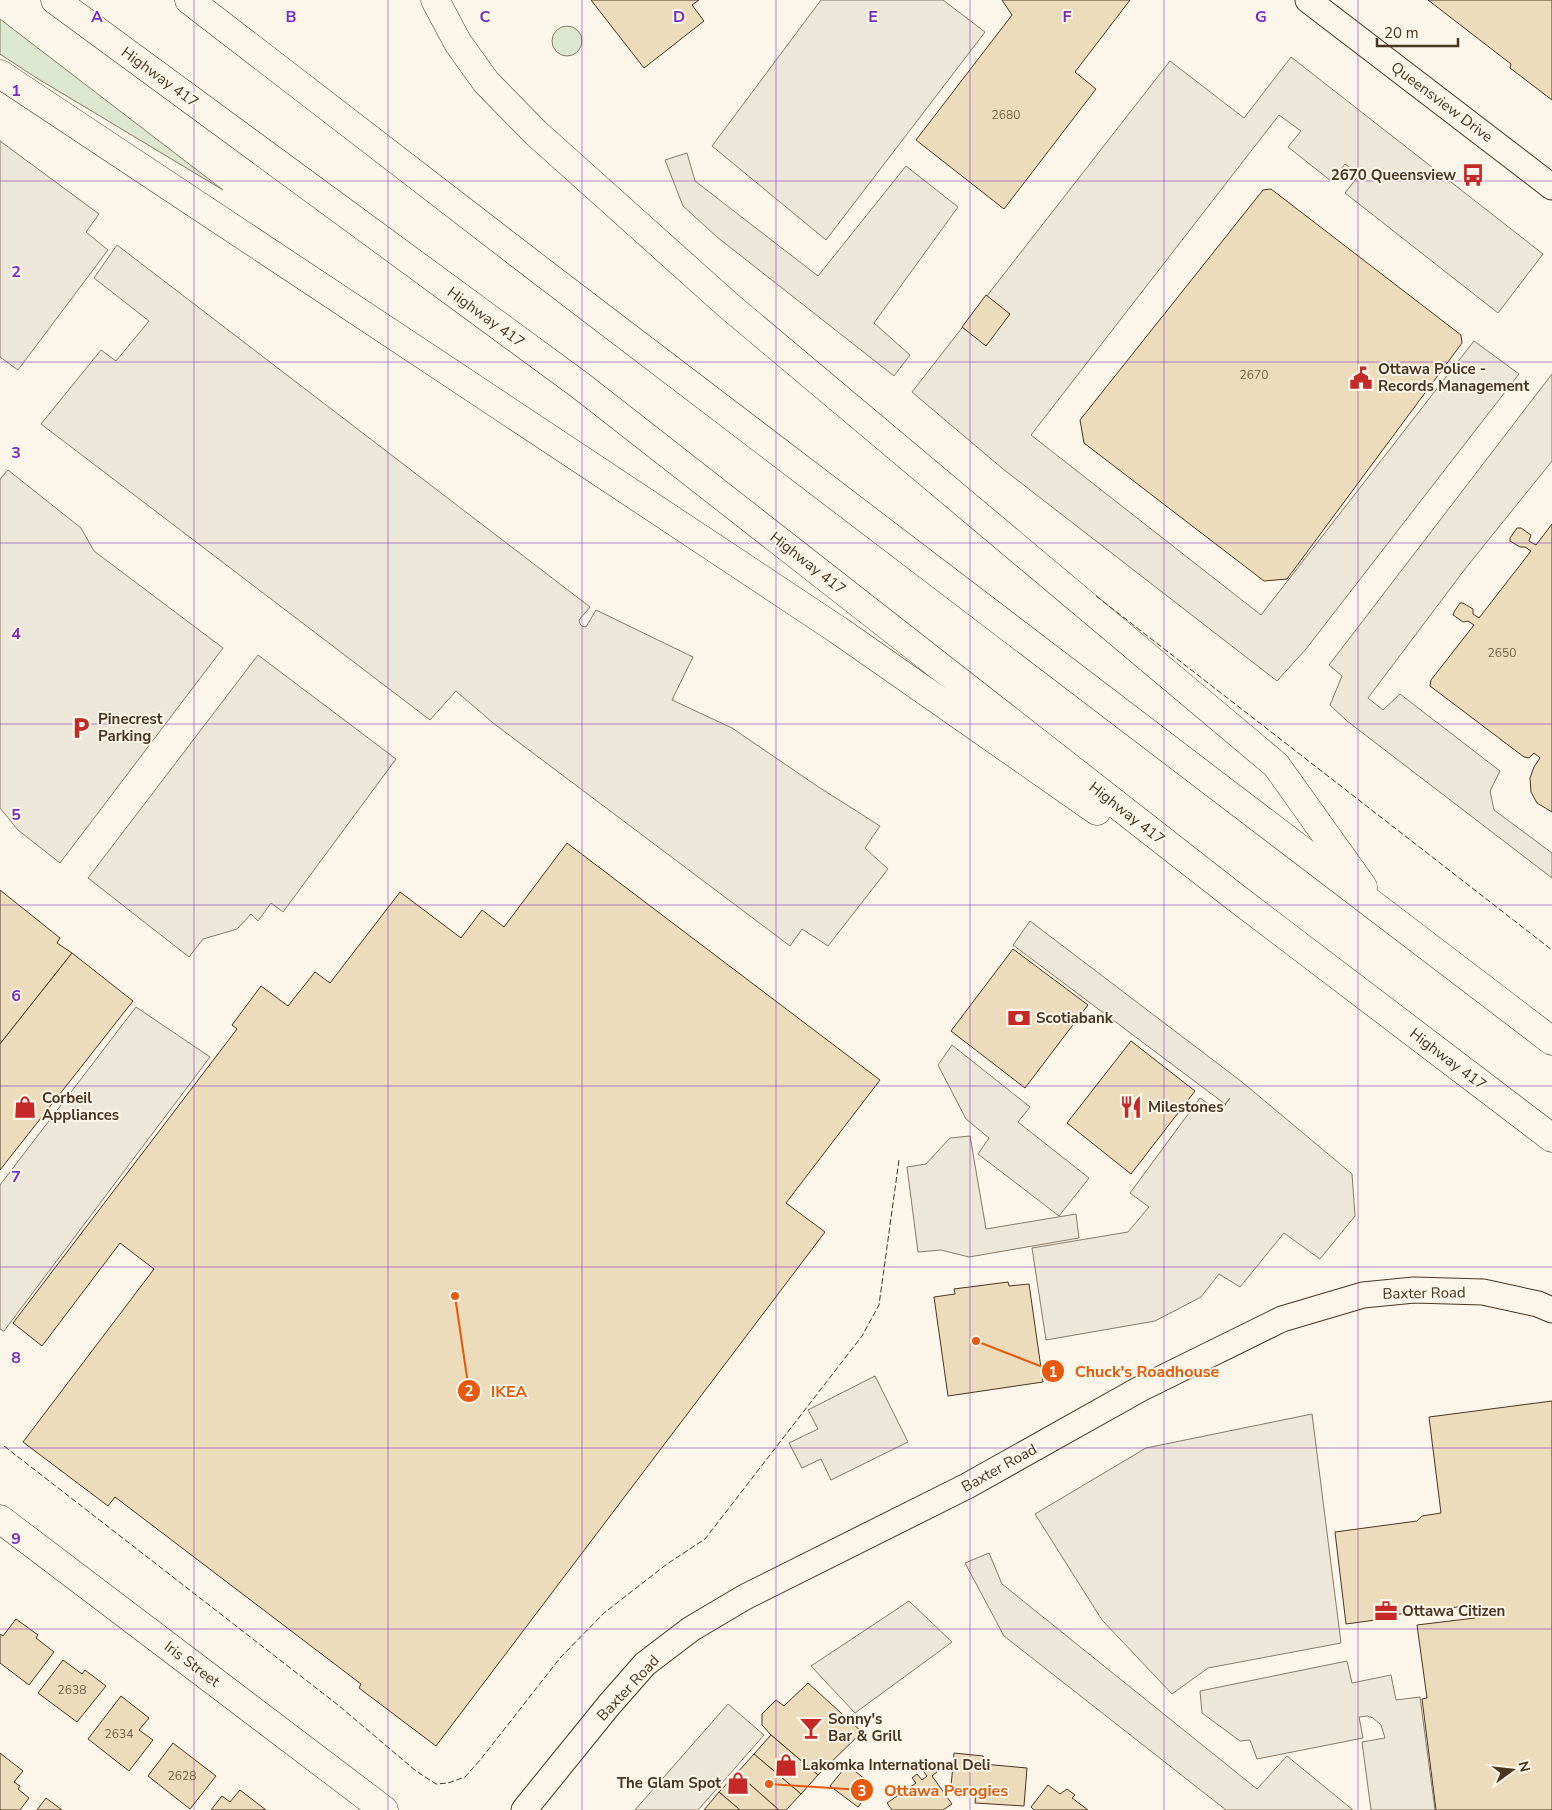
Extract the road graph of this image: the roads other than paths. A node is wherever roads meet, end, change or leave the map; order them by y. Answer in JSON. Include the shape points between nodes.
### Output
{"nodes":[{"id":1,"x":55,"y":0,"type":"edge"},
{"id":2,"x":190,"y":0,"type":"edge"},
{"id":3,"x":435,"y":0,"type":"edge"},
{"id":4,"x":1308,"y":0,"type":"edge"},
{"id":5,"x":0,"y":74,"type":"edge"},
{"id":6,"x":1552,"y":187,"type":"edge"},
{"id":7,"x":1235,"y":897,"type":"junction"},
{"id":8,"x":1380,"y":910,"type":"junction"},
{"id":9,"x":1552,"y":1041,"type":"edge"},
{"id":10,"x":1552,"y":1138,"type":"edge"},
{"id":11,"x":1552,"y":1310,"type":"edge"},
{"id":12,"x":0,"y":1519,"type":"edge"},
{"id":13,"x":384,"y":1810,"type":"edge"},
{"id":14,"x":524,"y":1810,"type":"edge"}],
"edges":[{"from":1,"to":7,"type":"main road","name":"Highway 417","via":[[581,386]]},
{"from":2,"to":8,"type":"main road"},
{"from":3,"to":8,"type":"main road","via":[[458,43],[486,82],[543,139],[729,306],[1276,765]]},
{"from":4,"to":6,"type":"street","name":"Queensview Drive"},
{"from":5,"to":7,"type":"main road","via":[[838,630],[1154,851]]},
{"from":7,"to":10,"type":"main road","name":"Highway 417"},
{"from":8,"to":9,"type":"main road"},
{"from":11,"to":14,"type":"street","name":"Baxter Road","via":[[1483,1292],[1414,1290],[1363,1295],[1282,1319],[1140,1389],[967,1486],[745,1597],[691,1629],[645,1664]]},
{"from":12,"to":13,"type":"main road","name":"Iris Street"}]}
